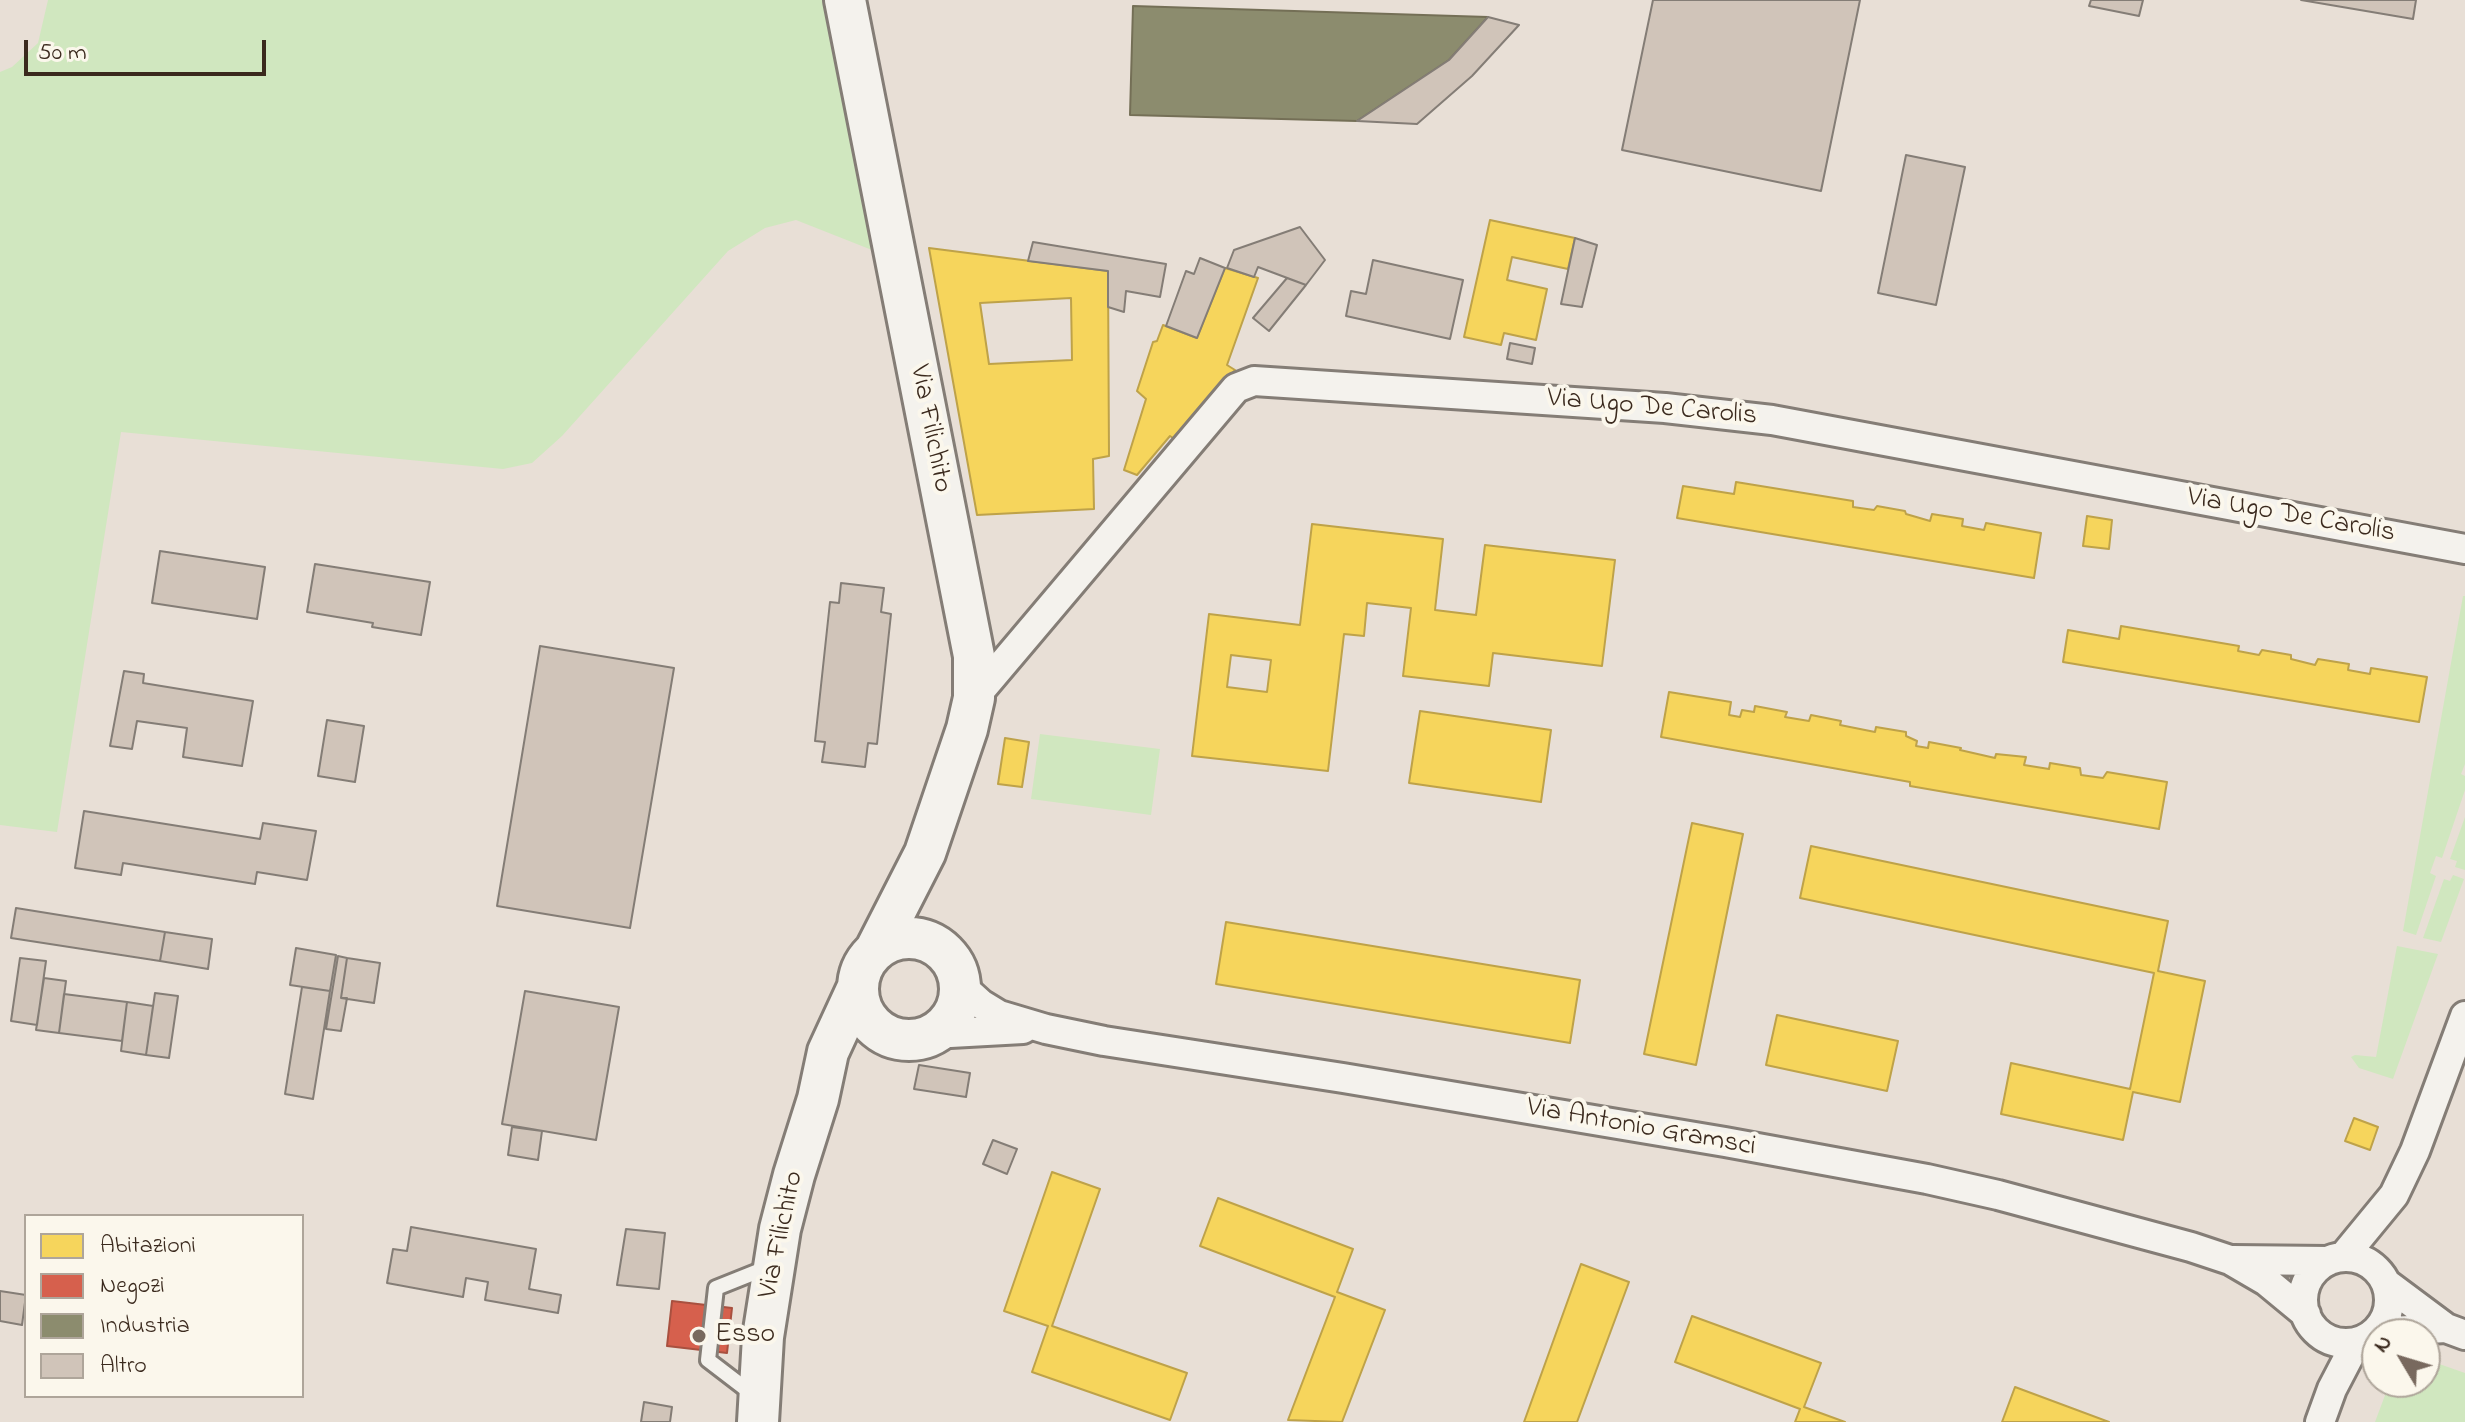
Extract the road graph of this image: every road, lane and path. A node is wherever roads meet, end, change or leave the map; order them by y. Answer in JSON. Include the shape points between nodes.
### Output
{"nodes":[{"id":1,"x":845,"y":0,"type":"edge"},
{"id":2,"x":2465,"y":549,"type":"edge"},
{"id":3,"x":974,"y":698,"type":"junction"},
{"id":4,"x":925,"y":853,"type":"junction"},
{"id":5,"x":941,"y":948,"type":"junction"},
{"id":6,"x":875,"y":951,"type":"junction"},
{"id":7,"x":960,"y":985,"type":"junction"},
{"id":8,"x":858,"y":987,"type":"junction"},
{"id":9,"x":2465,"y":1016,"type":"edge"},
{"id":10,"x":1046,"y":1029,"type":"junction"},
{"id":11,"x":887,"y":1034,"type":"junction"},
{"id":12,"x":932,"y":1034,"type":"junction"},
{"id":13,"x":818,"y":1099,"type":"junction"},
{"id":14,"x":2384,"y":1207,"type":"junction"},
{"id":15,"x":2336,"y":1259,"type":"junction"},
{"id":16,"x":2230,"y":1260,"type":"junction"},
{"id":17,"x":775,"y":1265,"type":"junction"},
{"id":18,"x":2383,"y":1278,"type":"junction"},
{"id":19,"x":2306,"y":1314,"type":"junction"},
{"id":20,"x":2385,"y":1318,"type":"edge"},
{"id":21,"x":2456,"y":1331,"type":"edge"},
{"id":22,"x":2325,"y":1337,"type":"junction"},
{"id":23,"x":2361,"y":1338,"type":"edge"},
{"id":24,"x":2361,"y":1345,"type":"edge"},
{"id":25,"x":2332,"y":1389,"type":"junction"},
{"id":26,"x":759,"y":1411,"type":"edge"},
{"id":27,"x":2320,"y":1422,"type":"edge"}],
"edges":[{"from":1,"to":3,"type":"street","name":"Via Filichito","via":[[974,656]]},
{"from":2,"to":3,"type":"street","name":"Via Ugo De Carolis","via":[[1772,420],[1254,381],[1236,388]]},
{"from":3,"to":4,"type":"street","name":"Via Filichito"},
{"from":4,"to":5,"type":"street","name":"Via Filichito","via":[[924,887]]},
{"from":4,"to":6,"type":"street","name":"Via Filichito"},
{"from":5,"to":6,"type":"street","via":[[907,937]]},
{"from":5,"to":7,"type":"street","via":[[957,968]]},
{"from":6,"to":8,"type":"street"},
{"from":7,"to":10,"type":"street","name":"Via Antonio Gramsci","via":[[999,1015]]},
{"from":7,"to":12,"type":"street","via":[[954,1012]]},
{"from":8,"to":11,"type":"street","via":[[869,1020]]},
{"from":8,"to":13,"type":"street","name":"Via Filichito","via":[[828,1052]]},
{"from":9,"to":14,"type":"street","via":[[2415,1151]]},
{"from":10,"to":12,"type":"street","name":"Via Antonio Gramsci"},
{"from":10,"to":16,"type":"street","name":"Via Antonio Gramsci","via":[[1927,1179]]},
{"from":11,"to":12,"type":"street","via":[[911,1040]]},
{"from":11,"to":13,"type":"street","name":"Via Filichito","via":[[862,1050]]},
{"from":13,"to":17,"type":"street","name":"Via Filichito","via":[[780,1229]]},
{"from":14,"to":15,"type":"street"},
{"from":14,"to":18,"type":"street"},
{"from":15,"to":16,"type":"street","name":"Via Antonio Gramsci"},
{"from":15,"to":18,"type":"street","via":[[2367,1262]]},
{"from":15,"to":19,"type":"street","via":[[2313,1271],[2304,1296]]},
{"from":16,"to":19,"type":"street","name":"Via Antonio Gramsci"},
{"from":17,"to":26,"type":"street","name":"Via Filichito","via":[[763,1337]]},
{"from":17,"to":26,"type":"lane","via":[[716,1288],[708,1360]]},
{"from":18,"to":20,"type":"street","via":[[2389,1306]]},
{"from":18,"to":21,"type":"street"},
{"from":19,"to":22,"type":"street"},
{"from":22,"to":23,"type":"street","via":[[2338,1342]]},
{"from":22,"to":25,"type":"street"},
{"from":24,"to":25,"type":"street"},
{"from":25,"to":27,"type":"street"}]}
